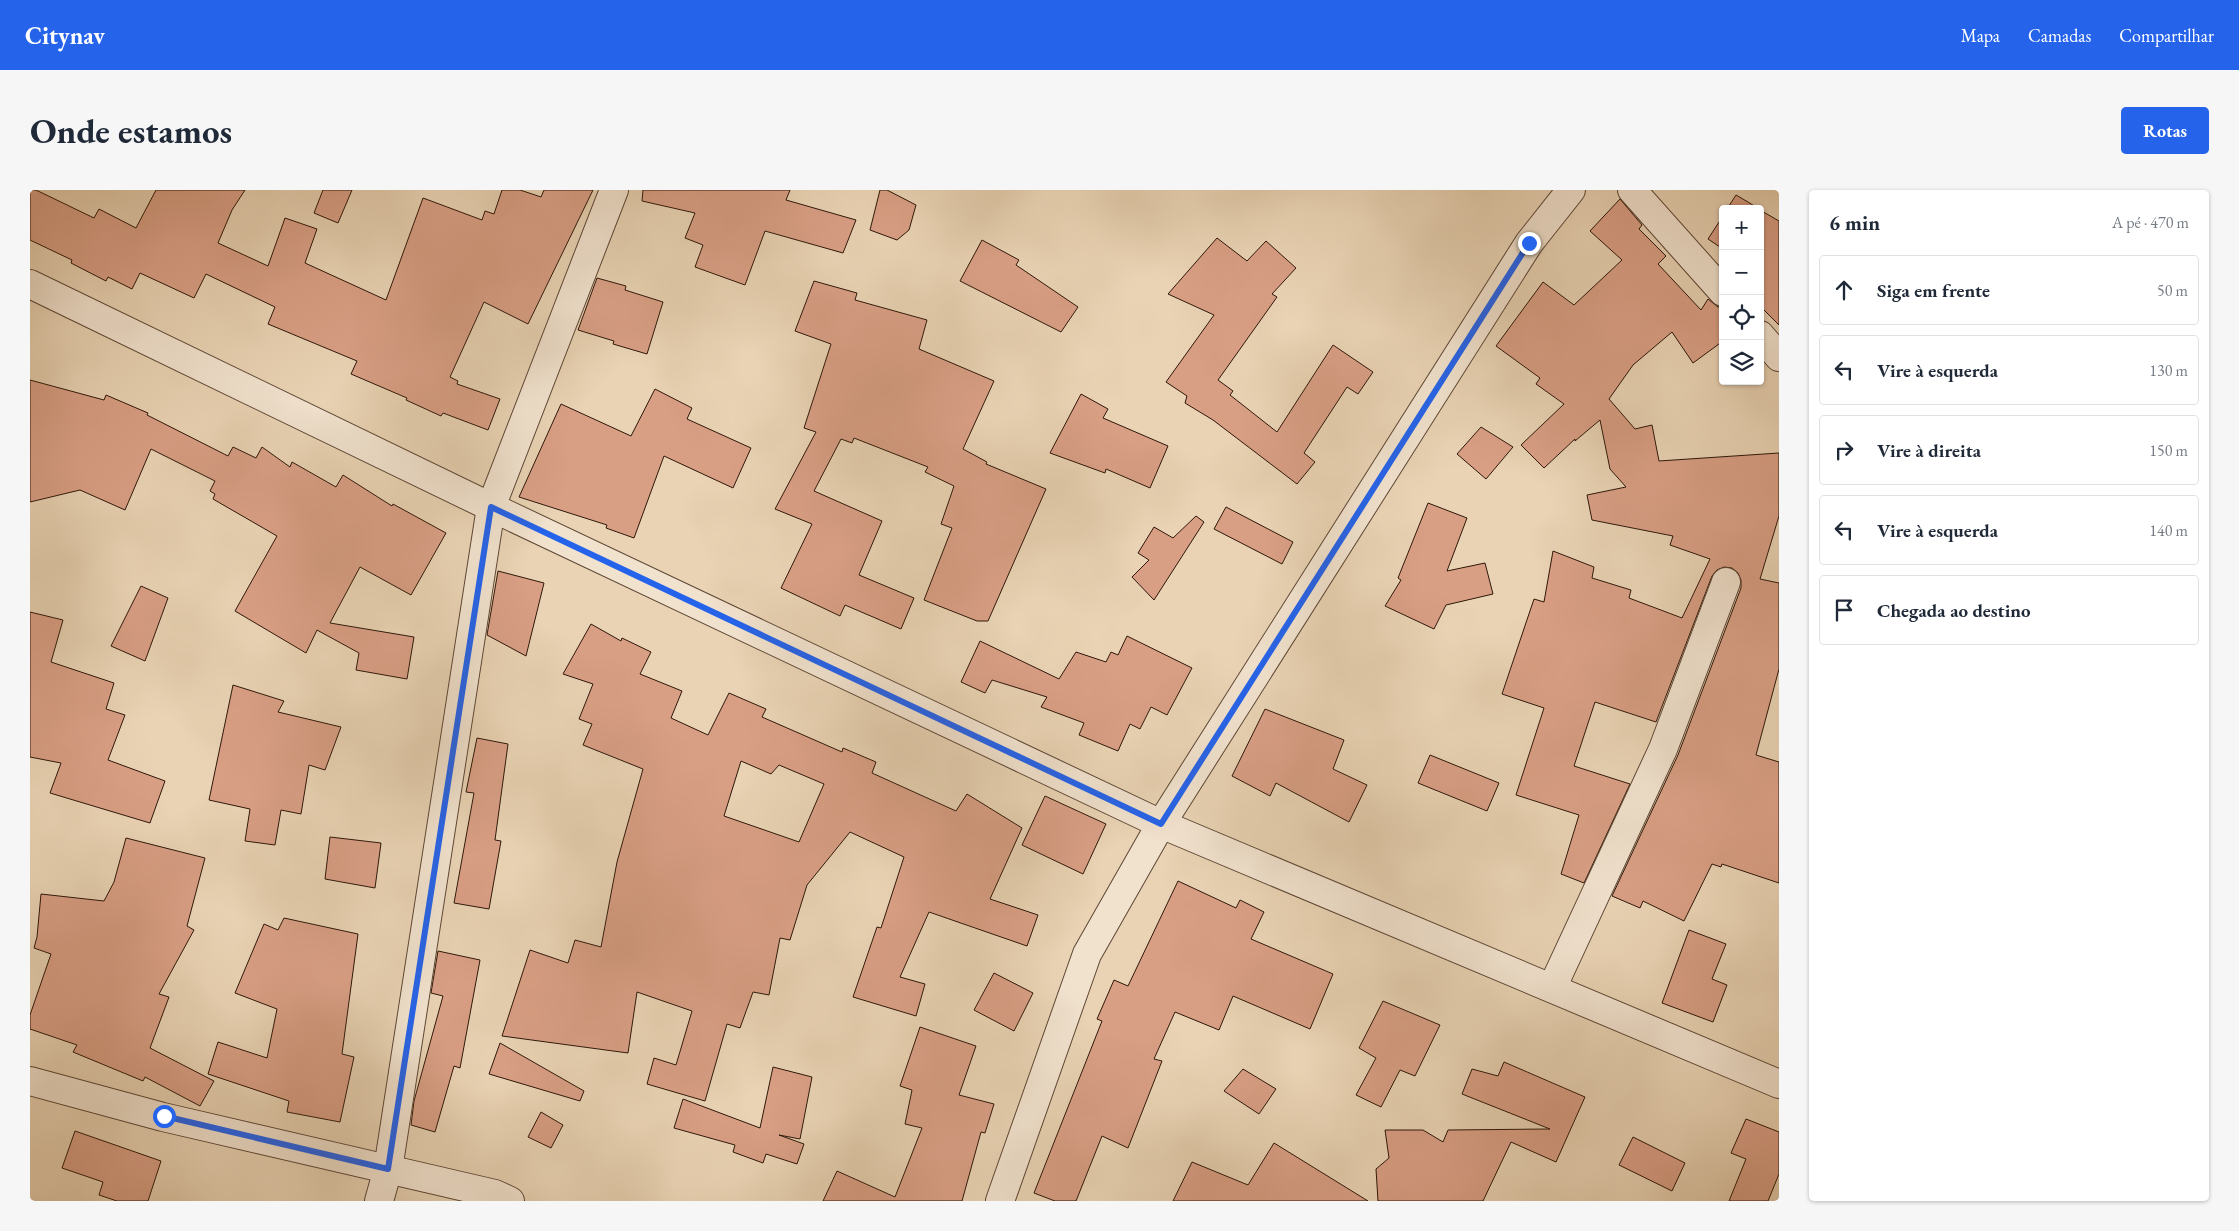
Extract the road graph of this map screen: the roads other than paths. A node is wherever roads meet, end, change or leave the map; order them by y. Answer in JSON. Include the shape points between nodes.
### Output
{"nodes":[{"id":1,"x":614,"y":190,"type":"edge"},
{"id":2,"x":1571,"y":190,"type":"edge"},
{"id":3,"x":1632,"y":190,"type":"edge"},
{"id":4,"x":30,"y":284,"type":"edge"},
{"id":5,"x":1719,"y":288,"type":"edge"},
{"id":6,"x":1764,"y":340,"type":"edge"},
{"id":7,"x":1779,"y":357,"type":"edge"},
{"id":8,"x":491,"y":507,"type":"junction"},
{"id":9,"x":1726,"y":582,"type":"dead end"},
{"id":10,"x":1161,"y":824,"type":"junction"},
{"id":11,"x":1552,"y":988,"type":"junction"},
{"id":12,"x":30,"y":1081,"type":"edge"},
{"id":13,"x":1779,"y":1084,"type":"edge"},
{"id":14,"x":388,"y":1169,"type":"junction"},
{"id":15,"x":379,"y":1201,"type":"edge"},
{"id":16,"x":510,"y":1201,"type":"edge"},
{"id":17,"x":1000,"y":1201,"type":"edge"}],
"edges":[{"from":1,"to":8,"type":"street"},
{"from":2,"to":10,"type":"street","via":[[1529,243]]},
{"from":3,"to":5,"type":"street"},
{"from":4,"to":8,"type":"street"},
{"from":6,"to":7,"type":"street"},
{"from":8,"to":10,"type":"street"},
{"from":8,"to":14,"type":"street"},
{"from":9,"to":11,"type":"street","via":[[1663,749]]},
{"from":10,"to":11,"type":"street"},
{"from":10,"to":17,"type":"street","via":[[1087,954]]},
{"from":11,"to":13,"type":"street"},
{"from":12,"to":14,"type":"street"},
{"from":14,"to":15,"type":"street"},
{"from":14,"to":16,"type":"street","via":[[495,1194]]}]}
